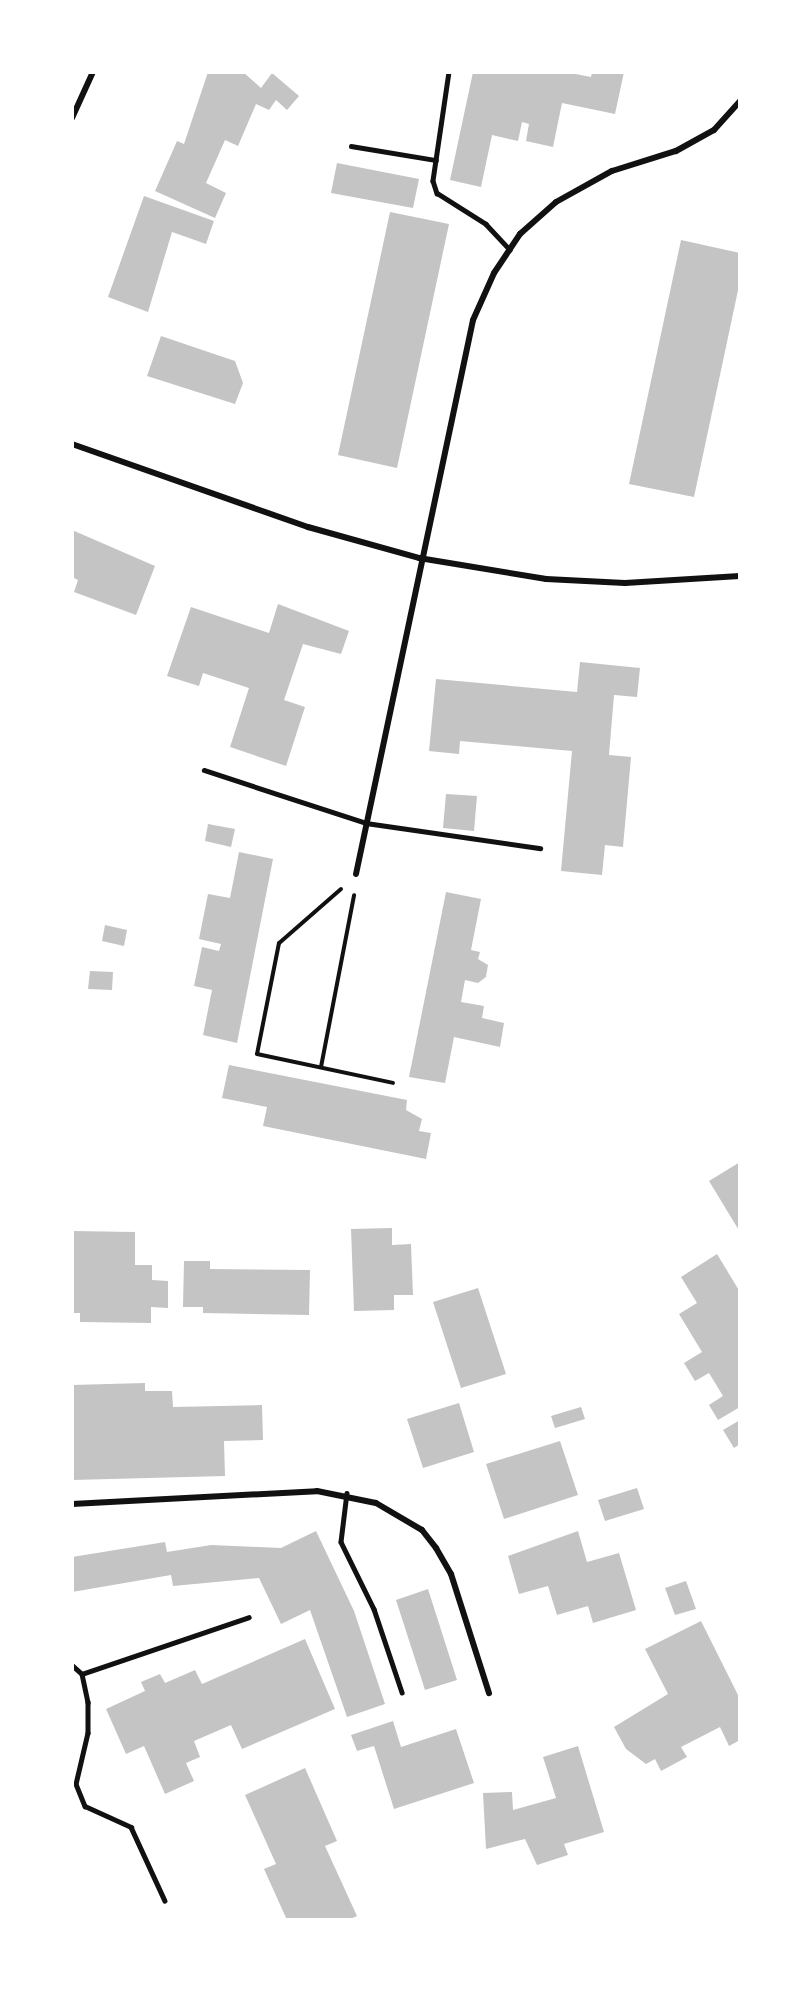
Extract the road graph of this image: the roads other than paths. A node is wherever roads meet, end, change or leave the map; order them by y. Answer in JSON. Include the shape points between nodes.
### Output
{"nodes":[{"id":1,"x":93,"y":72,"type":"edge"},
{"id":2,"x":450,"y":72,"type":"edge"},
{"id":3,"x":740,"y":101,"type":"edge"},
{"id":4,"x":72,"y":118,"type":"edge"},
{"id":5,"x":351,"y":146,"type":"dead end"},
{"id":6,"x":436,"y":160,"type":"junction"},
{"id":7,"x":510,"y":250,"type":"junction"},
{"id":8,"x":72,"y":444,"type":"edge"},
{"id":9,"x":419,"y":558,"type":"junction"},
{"id":10,"x":740,"y":576,"type":"edge"},
{"id":11,"x":204,"y":770,"type":"dead end"},
{"id":12,"x":366,"y":823,"type":"junction"},
{"id":13,"x":540,"y":848,"type":"dead end"},
{"id":14,"x":356,"y":874,"type":"road end"},
{"id":15,"x":347,"y":1493,"type":"junction"},
{"id":16,"x":72,"y":1504,"type":"edge"},
{"id":17,"x":249,"y":1617,"type":"dead end"},
{"id":18,"x":72,"y":1665,"type":"edge"},
{"id":19,"x":82,"y":1674,"type":"junction"},
{"id":20,"x":402,"y":1692,"type":"dead end"},
{"id":21,"x":489,"y":1693,"type":"dead end"},
{"id":22,"x":165,"y":1901,"type":"dead end"}],
"edges":[{"from":1,"to":4,"type":"street"},
{"from":2,"to":6,"type":"lane"},
{"from":3,"to":7,"type":"street","via":[[714,130],[676,151],[612,171],[556,202]]},
{"from":5,"to":6,"type":"lane"},
{"from":6,"to":7,"type":"lane","via":[[437,194],[486,224]]},
{"from":7,"to":9,"type":"street","via":[[473,320]]},
{"from":8,"to":9,"type":"street","via":[[308,527]]},
{"from":9,"to":10,"type":"street","via":[[546,579],[625,583]]},
{"from":9,"to":12,"type":"street"},
{"from":11,"to":12,"type":"lane"},
{"from":12,"to":13,"type":"lane"},
{"from":12,"to":14,"type":"street"},
{"from":15,"to":16,"type":"street","via":[[140,1497]]},
{"from":15,"to":20,"type":"lane","via":[[341,1542],[374,1609]]},
{"from":15,"to":21,"type":"street","via":[[402,1515],[436,1548],[451,1574]]},
{"from":17,"to":19,"type":"lane"},
{"from":18,"to":19,"type":"lane"},
{"from":19,"to":22,"type":"lane","via":[[88,1733],[76,1784],[85,1806],[131,1827]]}]}
